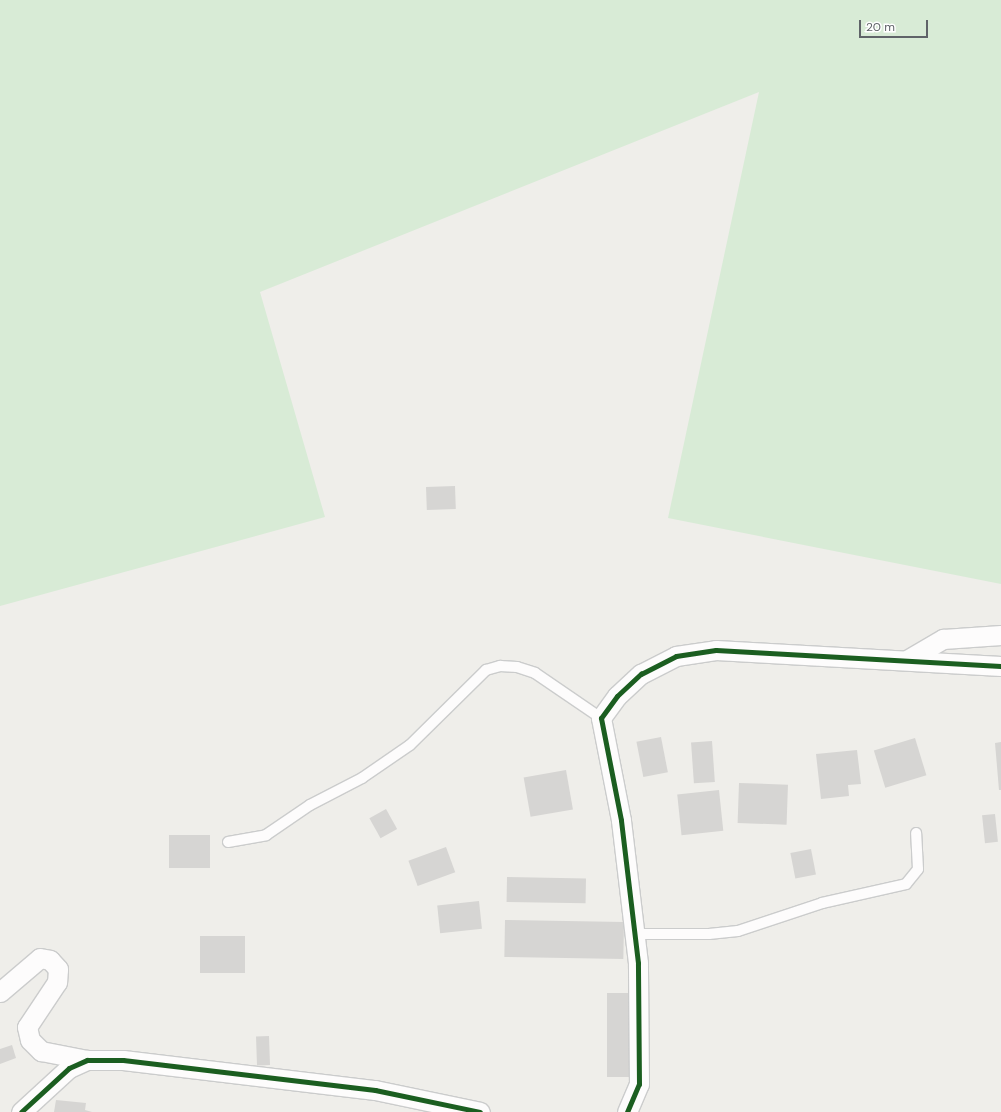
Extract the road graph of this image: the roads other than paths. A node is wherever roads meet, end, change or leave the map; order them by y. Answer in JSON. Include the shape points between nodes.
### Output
{"nodes":[{"id":1,"x":1001,"y":634,"type":"edge"},
{"id":2,"x":907,"y":660,"type":"junction"},
{"id":3,"x":1001,"y":666,"type":"edge"},
{"id":4,"x":601,"y":718,"type":"junction"},
{"id":5,"x":916,"y":833,"type":"dead end"},
{"id":6,"x":228,"y":842,"type":"dead end"},
{"id":7,"x":634,"y":934,"type":"junction"},
{"id":8,"x":0,"y":992,"type":"edge"},
{"id":9,"x":86,"y":1060,"type":"junction"},
{"id":10,"x":21,"y":1112,"type":"edge"},
{"id":11,"x":480,"y":1112,"type":"edge"},
{"id":12,"x":628,"y":1112,"type":"edge"}],
"edges":[{"from":1,"to":2,"type":"street","via":[[943,639]]},
{"from":2,"to":3,"type":"street"},
{"from":2,"to":4,"type":"street","via":[[716,650],[676,656],[641,674],[617,696]]},
{"from":4,"to":6,"type":"lane","via":[[535,673],[517,666],[500,666],[486,670],[410,745],[368,773],[310,805],[266,835]]},
{"from":4,"to":7,"type":"street","via":[[621,820]]},
{"from":5,"to":7,"type":"lane","via":[[918,869],[906,884],[822,903],[738,931],[708,934]]},
{"from":7,"to":12,"type":"street","via":[[640,1018],[639,1084]]},
{"from":8,"to":9,"type":"street","via":[[40,958],[50,960],[58,969],[57,982],[26,1027],[30,1040],[41,1051]]},
{"from":9,"to":10,"type":"street","via":[[69,1068]]},
{"from":9,"to":11,"type":"street","via":[[122,1060],[206,1068],[375,1090]]}]}
